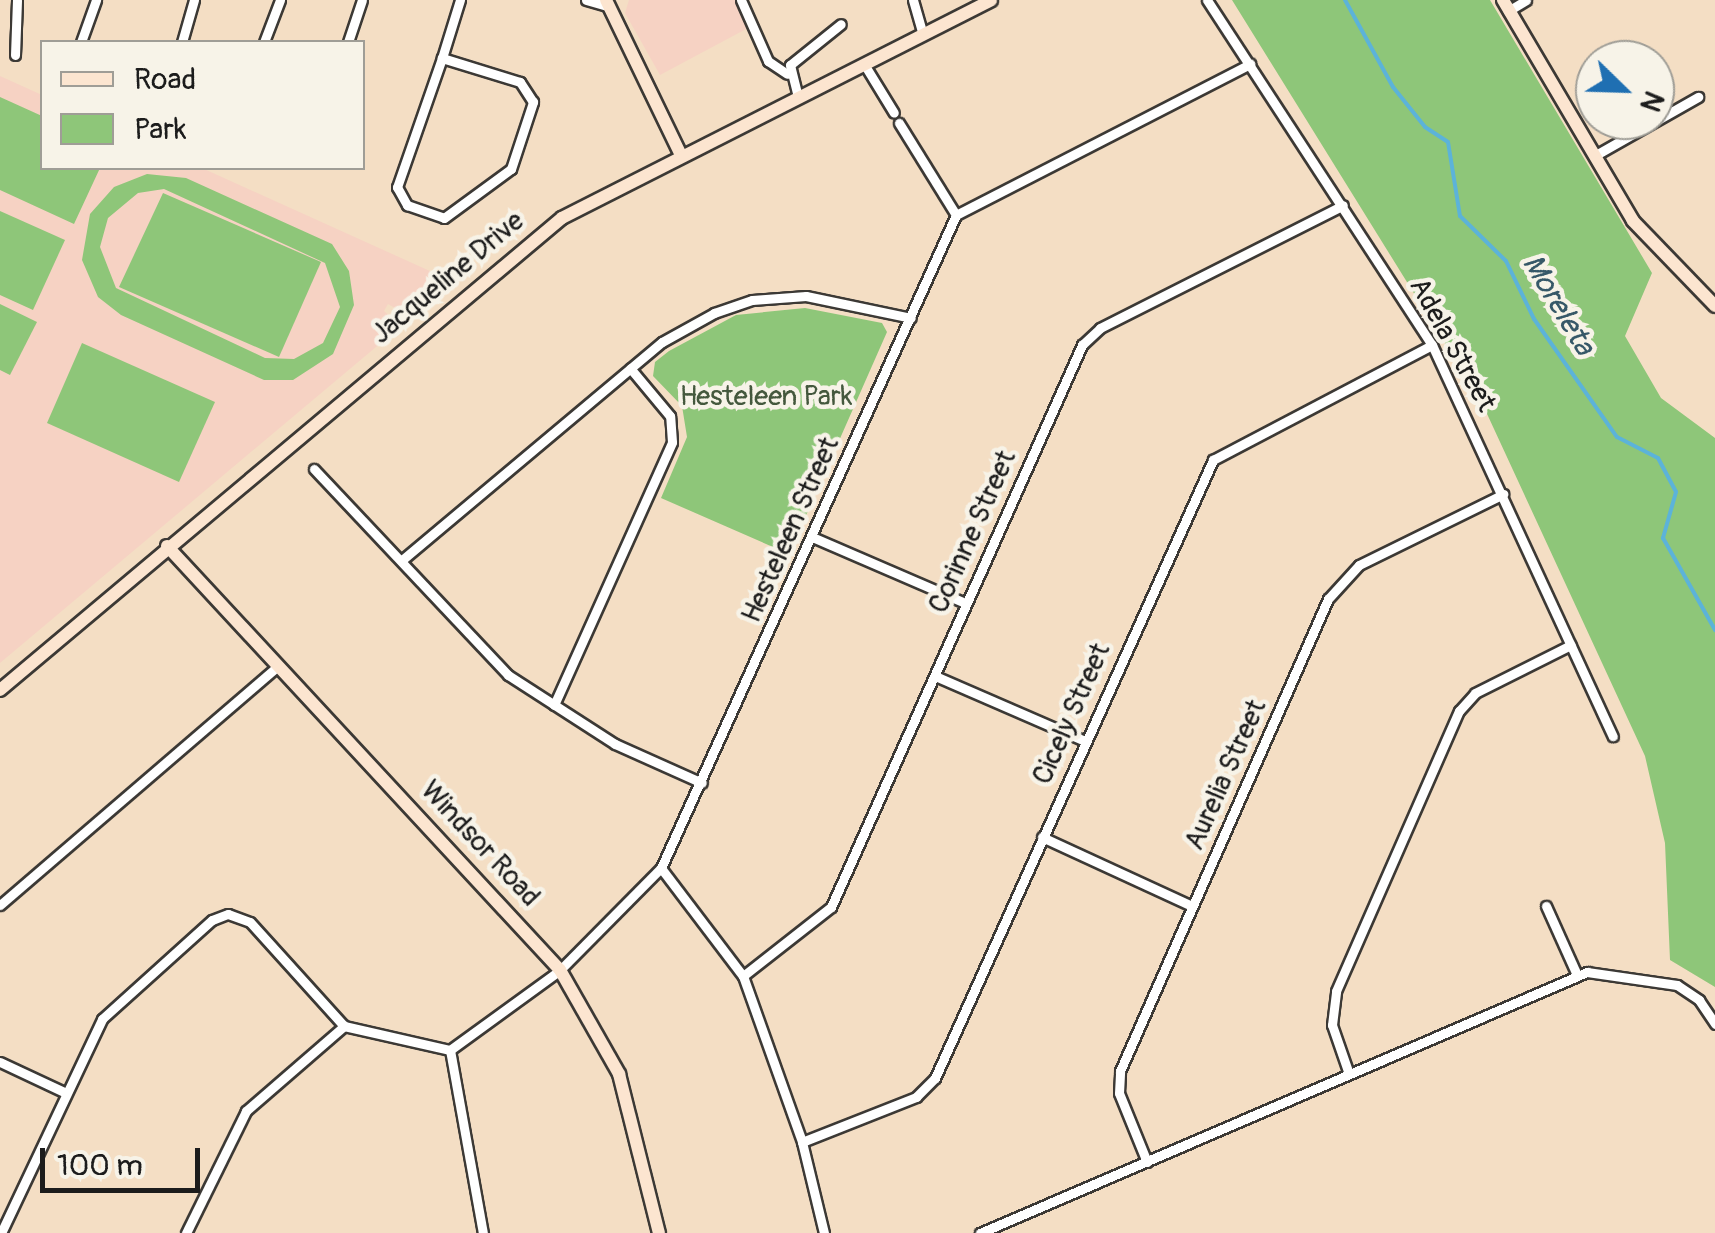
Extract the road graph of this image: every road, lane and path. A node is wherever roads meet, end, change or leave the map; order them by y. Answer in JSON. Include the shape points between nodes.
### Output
{"nodes":[{"id":1,"x":17,"y":0,"type":"edge"},
{"id":2,"x":96,"y":0,"type":"edge"},
{"id":3,"x":194,"y":0,"type":"edge"},
{"id":4,"x":280,"y":0,"type":"edge"},
{"id":5,"x":362,"y":0,"type":"edge"},
{"id":6,"x":460,"y":0,"type":"edge"},
{"id":7,"x":586,"y":0,"type":"edge"},
{"id":8,"x":740,"y":0,"type":"edge"},
{"id":9,"x":913,"y":0,"type":"edge"},
{"id":10,"x":991,"y":0,"type":"edge"},
{"id":11,"x":1207,"y":0,"type":"edge"},
{"id":12,"x":1526,"y":0,"type":"edge"},
{"id":13,"x":605,"y":2,"type":"edge"},
{"id":14,"x":1505,"y":6,"type":"edge"},
{"id":15,"x":842,"y":24,"type":"dead end"},
{"id":16,"x":923,"y":34,"type":"junction"},
{"id":17,"x":83,"y":40,"type":"edge"},
{"id":18,"x":183,"y":40,"type":"edge"},
{"id":19,"x":265,"y":40,"type":"edge"},
{"id":20,"x":349,"y":40,"type":"edge"},
{"id":21,"x":15,"y":55,"type":"dead end"},
{"id":22,"x":442,"y":58,"type":"junction"},
{"id":23,"x":864,"y":64,"type":"junction"},
{"id":24,"x":1250,"y":64,"type":"junction"},
{"id":25,"x":787,"y":74,"type":"junction"},
{"id":26,"x":798,"y":97,"type":"junction"},
{"id":27,"x":1698,"y":97,"type":"dead end"},
{"id":28,"x":681,"y":155,"type":"junction"},
{"id":29,"x":1594,"y":156,"type":"junction"},
{"id":30,"x":1343,"y":206,"type":"junction"},
{"id":31,"x":956,"y":215,"type":"junction"},
{"id":32,"x":1715,"y":306,"type":"edge"},
{"id":33,"x":911,"y":318,"type":"junction"},
{"id":34,"x":1432,"y":345,"type":"junction"},
{"id":35,"x":630,"y":368,"type":"junction"},
{"id":36,"x":314,"y":469,"type":"dead end"},
{"id":37,"x":1503,"y":494,"type":"junction"},
{"id":38,"x":812,"y":537,"type":"junction"},
{"id":39,"x":167,"y":546,"type":"junction"},
{"id":40,"x":402,"y":560,"type":"junction"},
{"id":41,"x":965,"y":602,"type":"junction"},
{"id":42,"x":1570,"y":645,"type":"junction"},
{"id":43,"x":277,"y":667,"type":"junction"},
{"id":44,"x":935,"y":676,"type":"junction"},
{"id":45,"x":0,"y":690,"type":"edge"},
{"id":46,"x":554,"y":706,"type":"junction"},
{"id":47,"x":1613,"y":736,"type":"dead end"},
{"id":48,"x":1084,"y":741,"type":"junction"},
{"id":49,"x":702,"y":783,"type":"junction"},
{"id":50,"x":1042,"y":837,"type":"junction"},
{"id":51,"x":661,"y":868,"type":"junction"},
{"id":52,"x":0,"y":905,"type":"edge"},
{"id":53,"x":1192,"y":906,"type":"junction"},
{"id":54,"x":1546,"y":906,"type":"dead end"},
{"id":55,"x":560,"y":970,"type":"junction"},
{"id":56,"x":1577,"y":975,"type":"junction"},
{"id":57,"x":743,"y":976,"type":"junction"},
{"id":58,"x":1715,"y":1024,"type":"edge"},
{"id":59,"x":344,"y":1026,"type":"junction"},
{"id":60,"x":450,"y":1050,"type":"junction"},
{"id":61,"x":0,"y":1062,"type":"edge"},
{"id":62,"x":1350,"y":1074,"type":"junction"},
{"id":63,"x":64,"y":1092,"type":"junction"},
{"id":64,"x":802,"y":1142,"type":"junction"},
{"id":65,"x":1146,"y":1162,"type":"junction"},
{"id":66,"x":992,"y":1231,"type":"edge"},
{"id":67,"x":0,"y":1233,"type":"edge"},
{"id":68,"x":186,"y":1233,"type":"edge"},
{"id":69,"x":483,"y":1233,"type":"edge"},
{"id":70,"x":659,"y":1233,"type":"edge"},
{"id":71,"x":824,"y":1233,"type":"edge"},
{"id":72,"x":980,"y":1233,"type":"edge"}],
"edges":[{"from":1,"to":21,"type":"street"},
{"from":2,"to":17,"type":"street"},
{"from":3,"to":18,"type":"street"},
{"from":4,"to":19,"type":"street"},
{"from":5,"to":20,"type":"street"},
{"from":6,"to":22,"type":"street"},
{"from":7,"to":13,"type":"street"},
{"from":8,"to":25,"type":"street","via":[[768,61]]},
{"from":9,"to":16,"type":"street"},
{"from":10,"to":16,"type":"street","name":"Jacqueline Drive"},
{"from":11,"to":24,"type":"street","name":"Adela Street"},
{"from":12,"to":14,"type":"street"},
{"from":13,"to":28,"type":"street"},
{"from":14,"to":29,"type":"street"},
{"from":15,"to":25,"type":"street","via":[[812,43]]},
{"from":16,"to":23,"type":"street","name":"Jacqueline Drive"},
{"from":22,"to":22,"type":"street","via":[[398,187],[407,204],[444,218],[470,206],[510,170],[533,102],[520,82]]},
{"from":23,"to":26,"type":"street","name":"Jacqueline Drive"},
{"from":23,"to":31,"type":"street"},
{"from":24,"to":30,"type":"street","name":"Adela Street"},
{"from":24,"to":31,"type":"street"},
{"from":25,"to":26,"type":"street"},
{"from":26,"to":28,"type":"street","name":"Jacqueline Drive"},
{"from":27,"to":29,"type":"street"},
{"from":28,"to":39,"type":"street","name":"Jacqueline Drive","via":[[537,236]]},
{"from":29,"to":32,"type":"street","via":[[1633,221]]},
{"from":30,"to":34,"type":"street","name":"Adela Street"},
{"from":30,"to":41,"type":"street","name":"Corinne Street","via":[[1088,336]]},
{"from":31,"to":33,"type":"street","name":"Hesteleen Street"},
{"from":33,"to":35,"type":"street","via":[[817,297],[752,300],[688,327]]},
{"from":33,"to":38,"type":"street","name":"Hesteleen Street"},
{"from":34,"to":37,"type":"street","name":"Adela Street"},
{"from":34,"to":48,"type":"street","name":"Cicely Street","via":[[1213,460]]},
{"from":35,"to":40,"type":"street"},
{"from":35,"to":46,"type":"street","via":[[670,416],[672,442]]},
{"from":36,"to":40,"type":"street"},
{"from":37,"to":42,"type":"street","name":"Adela Street"},
{"from":37,"to":53,"type":"street","name":"Aurelia Street","via":[[1338,582]]},
{"from":38,"to":41,"type":"street"},
{"from":38,"to":49,"type":"street","name":"Hesteleen Street"},
{"from":39,"to":43,"type":"street","name":"Windsor Road"},
{"from":39,"to":45,"type":"street","name":"Jacqueline Drive"},
{"from":40,"to":46,"type":"street","via":[[498,666]]},
{"from":41,"to":44,"type":"street","name":"Corinne Street"},
{"from":42,"to":47,"type":"street","name":"Adela Street"},
{"from":42,"to":62,"type":"street","via":[[1474,693],[1459,711],[1336,991],[1332,1025]]},
{"from":43,"to":52,"type":"street"},
{"from":43,"to":55,"type":"street","name":"Windsor Road"},
{"from":44,"to":48,"type":"street"},
{"from":44,"to":57,"type":"street","name":"Corinne Street","via":[[830,907]]},
{"from":46,"to":49,"type":"street","via":[[615,744]]},
{"from":48,"to":50,"type":"street","name":"Cicely Street"},
{"from":49,"to":51,"type":"street","name":"Hesteleen Street"},
{"from":50,"to":53,"type":"street"},
{"from":50,"to":64,"type":"street","name":"Cicely Street","via":[[927,1089]]},
{"from":51,"to":55,"type":"street","name":"Hesteleen Street"},
{"from":51,"to":57,"type":"street"},
{"from":53,"to":65,"type":"street","name":"Aurelia Street","via":[[1120,1071],[1119,1093]]},
{"from":54,"to":56,"type":"street"},
{"from":55,"to":60,"type":"street","name":"Hesteleen Street"},
{"from":55,"to":70,"type":"street","name":"Windsor Road","via":[[619,1074]]},
{"from":56,"to":58,"type":"street","via":[[1605,970],[1657,980],[1699,1000]]},
{"from":56,"to":62,"type":"street"},
{"from":57,"to":64,"type":"street"},
{"from":59,"to":60,"type":"street"},
{"from":59,"to":63,"type":"street","via":[[250,922],[228,914],[114,1002]]},
{"from":59,"to":68,"type":"street","via":[[246,1111]]},
{"from":60,"to":69,"type":"street"},
{"from":61,"to":63,"type":"street"},
{"from":62,"to":65,"type":"street"},
{"from":63,"to":67,"type":"street"},
{"from":64,"to":71,"type":"street"},
{"from":65,"to":66,"type":"street"},
{"from":66,"to":72,"type":"street"}]}
